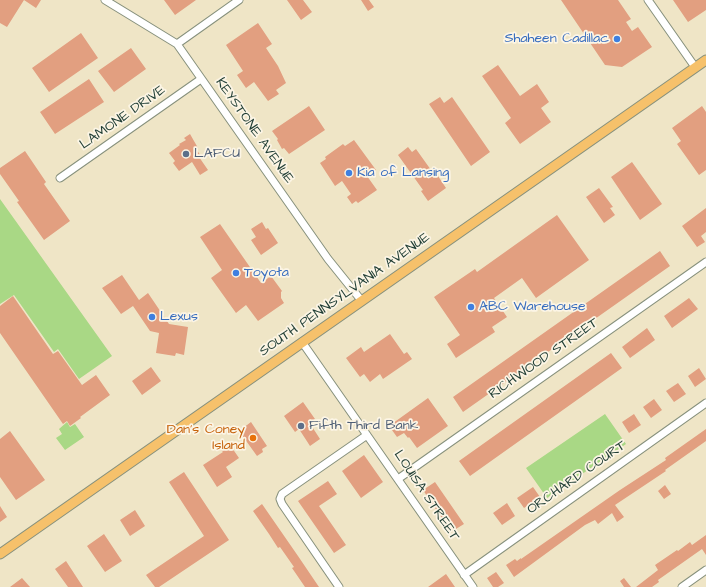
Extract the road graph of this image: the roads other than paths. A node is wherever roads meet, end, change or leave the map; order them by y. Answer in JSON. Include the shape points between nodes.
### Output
{"nodes":[{"id":1,"x":105,"y":0,"type":"edge"},
{"id":2,"x":239,"y":0,"type":"edge"},
{"id":3,"x":648,"y":0,"type":"edge"},
{"id":4,"x":177,"y":44,"type":"junction"},
{"id":5,"x":706,"y":60,"type":"edge"},
{"id":6,"x":695,"y":67,"type":"junction"},
{"id":7,"x":201,"y":79,"type":"junction"},
{"id":8,"x":60,"y":178,"type":"dead end"},
{"id":9,"x":706,"y":262,"type":"edge"},
{"id":10,"x":361,"y":300,"type":"junction"},
{"id":11,"x":302,"y":342,"type":"junction"},
{"id":12,"x":706,"y":403,"type":"edge"},
{"id":13,"x":367,"y":435,"type":"junction"},
{"id":14,"x":398,"y":479,"type":"junction"},
{"id":15,"x":0,"y":554,"type":"edge"},
{"id":16,"x":706,"y":570,"type":"edge"},
{"id":17,"x":464,"y":575,"type":"junction"},
{"id":18,"x":338,"y":587,"type":"edge"},
{"id":19,"x":473,"y":587,"type":"edge"},
{"id":20,"x":682,"y":587,"type":"edge"}],
"edges":[{"from":1,"to":4,"type":"street","name":"KEYSTONE AVENUE"},
{"from":2,"to":4,"type":"street"},
{"from":3,"to":6,"type":"street"},
{"from":4,"to":7,"type":"street","name":"KEYSTONE AVENUE"},
{"from":5,"to":6,"type":"main road","name":"SOUTH PENNSYLVANIA AVENUE"},
{"from":6,"to":10,"type":"main road","name":"SOUTH PENNSYLVANIA AVENUE"},
{"from":7,"to":8,"type":"street","name":"LAMONE DRIVE"},
{"from":7,"to":10,"type":"street","name":"KEYSTONE AVENUE","via":[[328,259]]},
{"from":9,"to":14,"type":"street","name":"RICHWOOD STREET"},
{"from":10,"to":11,"type":"main road","name":"SOUTH PENNSYLVANIA AVENUE"},
{"from":11,"to":13,"type":"street","name":"LOUISA STREET"},
{"from":11,"to":15,"type":"main road","name":"SOUTH PENNSYLVANIA AVENUE"},
{"from":12,"to":17,"type":"street","name":"ORCHARD COURT"},
{"from":13,"to":14,"type":"street","name":"LOUISA STREET"},
{"from":13,"to":18,"type":"street","via":[[282,494],[280,499]]},
{"from":14,"to":17,"type":"street","name":"LOUISA STREET"},
{"from":16,"to":20,"type":"street"},
{"from":17,"to":19,"type":"street","name":"LOUISA STREET"}]}
